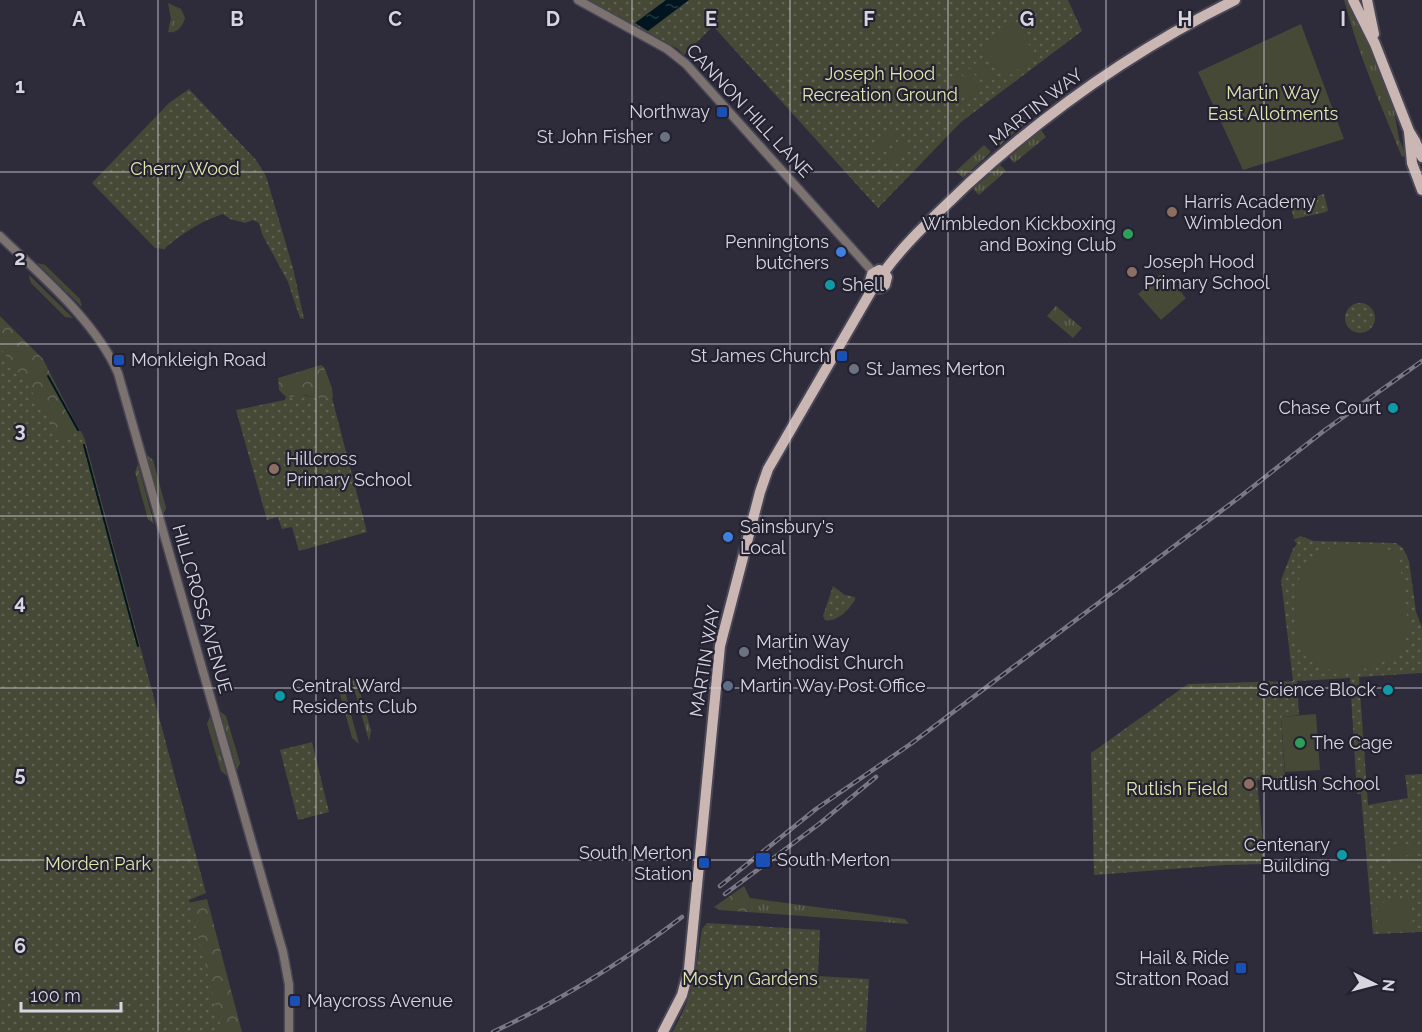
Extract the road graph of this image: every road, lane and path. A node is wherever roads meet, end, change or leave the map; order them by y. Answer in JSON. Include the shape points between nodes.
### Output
{"nodes":[{"id":1,"x":578,"y":0,"type":"edge"},
{"id":2,"x":1234,"y":0,"type":"edge"},
{"id":3,"x":1353,"y":0,"type":"edge"},
{"id":4,"x":1367,"y":0,"type":"edge"},
{"id":5,"x":1375,"y":44,"type":"junction"},
{"id":6,"x":1409,"y":131,"type":"junction"},
{"id":7,"x":1422,"y":157,"type":"edge"},
{"id":8,"x":1422,"y":190,"type":"edge"},
{"id":9,"x":0,"y":236,"type":"edge"},
{"id":10,"x":879,"y":272,"type":"junction"},
{"id":11,"x":289,"y":1032,"type":"edge"},
{"id":12,"x":663,"y":1032,"type":"edge"}],
"edges":[{"from":1,"to":10,"type":"street","name":"CANNON HILL LANE","via":[[667,49],[686,64]]},
{"from":2,"to":10,"type":"main road","name":"MARTIN WAY","via":[[1141,51],[1039,123],[954,198]]},
{"from":3,"to":5,"type":"main road"},
{"from":4,"to":5,"type":"main road"},
{"from":5,"to":6,"type":"main road"},
{"from":6,"to":7,"type":"main road"},
{"from":6,"to":8,"type":"main road","via":[[1412,164]]},
{"from":9,"to":11,"type":"street","name":"HILLCROSS AVENUE","via":[[91,327],[118,373],[284,952]]},
{"from":10,"to":12,"type":"main road","name":"MARTIN WAY","via":[[870,280],[874,286],[768,469],[760,492],[718,658],[689,969],[682,995]]}]}
